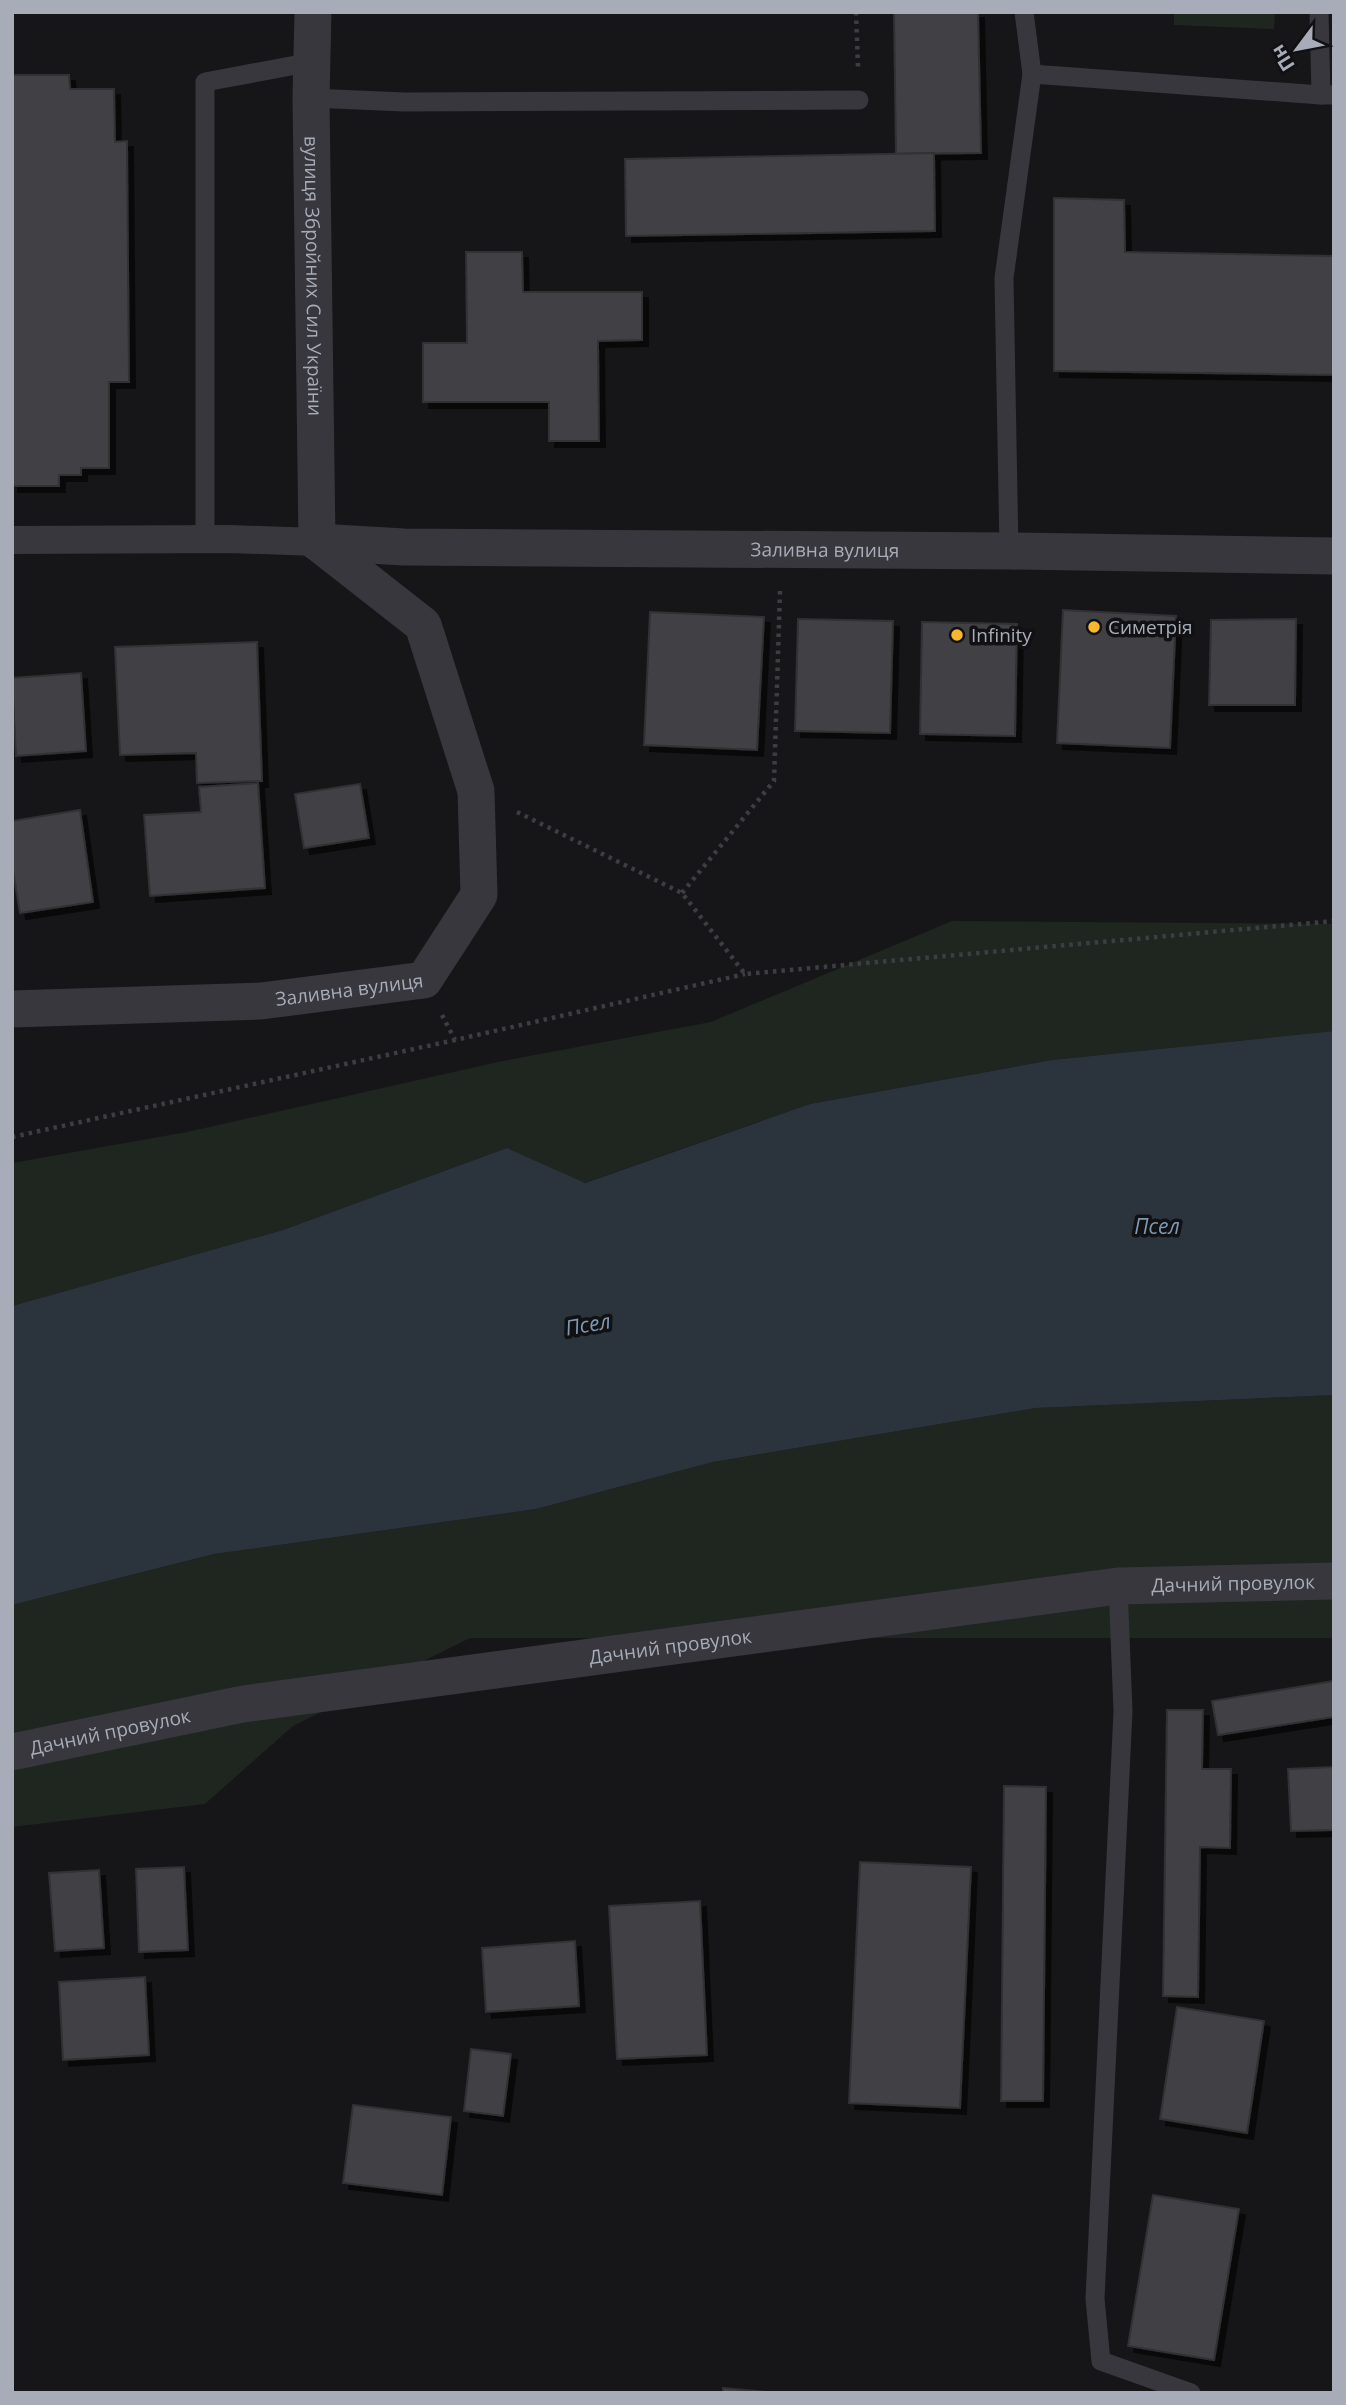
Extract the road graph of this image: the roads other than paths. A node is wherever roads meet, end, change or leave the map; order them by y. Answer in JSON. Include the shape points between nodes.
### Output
{"nodes":[{"id":1,"x":313,"y":12,"type":"edge"},
{"id":2,"x":1024,"y":12,"type":"edge"},
{"id":3,"x":1319,"y":12,"type":"edge"},
{"id":4,"x":312,"y":62,"type":"junction"},
{"id":5,"x":1032,"y":74,"type":"junction"},
{"id":6,"x":1327,"y":95,"type":"edge"},
{"id":7,"x":311,"y":98,"type":"junction"},
{"id":8,"x":859,"y":100,"type":"road end"},
{"id":9,"x":12,"y":540,"type":"edge"},
{"id":10,"x":205,"y":540,"type":"junction"},
{"id":11,"x":317,"y":542,"type":"junction"},
{"id":12,"x":1009,"y":551,"type":"junction"},
{"id":13,"x":1334,"y":556,"type":"edge"},
{"id":14,"x":12,"y":1009,"type":"edge"},
{"id":15,"x":1334,"y":1581,"type":"edge"},
{"id":16,"x":1118,"y":1586,"type":"junction"},
{"id":17,"x":12,"y":1752,"type":"edge"},
{"id":18,"x":1191,"y":2393,"type":"edge"}],
"edges":[{"from":1,"to":4,"type":"street","name":"вулиця Збройних Сил України"},
{"from":2,"to":5,"type":"lane"},
{"from":3,"to":6,"type":"lane"},
{"from":4,"to":7,"type":"street","name":"вулиця Збройних Сил України"},
{"from":4,"to":10,"type":"lane","via":[[205,82]]},
{"from":5,"to":6,"type":"lane"},
{"from":5,"to":12,"type":"lane","via":[[1004,278]]},
{"from":7,"to":8,"type":"lane","via":[[404,102]]},
{"from":7,"to":11,"type":"street","name":"вулиця Збройних Сил України"},
{"from":9,"to":10,"type":"street","name":"Заливна вулиця"},
{"from":10,"to":11,"type":"street","name":"Заливна вулиця"},
{"from":11,"to":12,"type":"street","name":"Заливна вулиця","via":[[404,547]]},
{"from":11,"to":14,"type":"street","name":"Заливна вулиця","via":[[423,625],[476,791],[479,895],[424,981],[261,1001]]},
{"from":12,"to":13,"type":"street","name":"Заливна вулиця"},
{"from":15,"to":16,"type":"street","name":"Дачний провулок"},
{"from":16,"to":17,"type":"street","name":"Дачний провулок","via":[[243,1704]]},
{"from":16,"to":18,"type":"lane","via":[[1123,1711],[1095,2299],[1101,2361]]}]}
